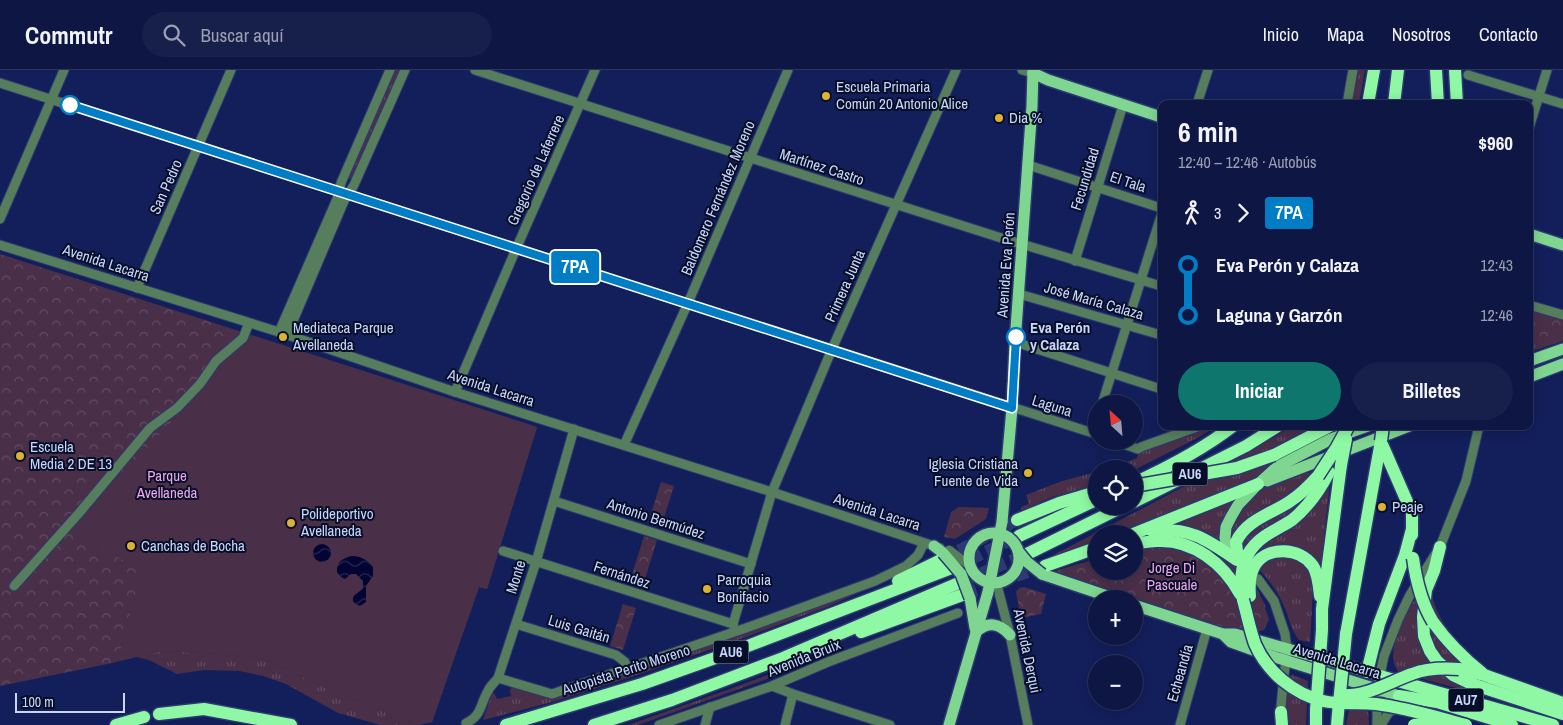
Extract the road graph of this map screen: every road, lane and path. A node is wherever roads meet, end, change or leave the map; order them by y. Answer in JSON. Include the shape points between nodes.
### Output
{"nodes":[{"id":1,"x":64,"y":70,"type":"edge"},
{"id":2,"x":231,"y":70,"type":"edge"},
{"id":3,"x":390,"y":70,"type":"edge"},
{"id":4,"x":405,"y":70,"type":"edge"},
{"id":5,"x":475,"y":70,"type":"edge"},
{"id":6,"x":595,"y":70,"type":"edge"},
{"id":7,"x":788,"y":70,"type":"edge"},
{"id":8,"x":956,"y":70,"type":"edge"},
{"id":9,"x":1208,"y":70,"type":"edge"},
{"id":10,"x":1353,"y":70,"type":"edge"},
{"id":11,"x":1374,"y":70,"type":"edge"},
{"id":12,"x":1398,"y":70,"type":"edge"},
{"id":13,"x":1436,"y":70,"type":"edge"},
{"id":14,"x":1455,"y":70,"type":"edge"},
{"id":15,"x":1547,"y":70,"type":"edge"},
{"id":16,"x":1029,"y":71,"type":"edge"},
{"id":17,"x":1468,"y":75,"type":"dead end"},
{"id":18,"x":0,"y":83,"type":"edge"},
{"id":19,"x":1539,"y":97,"type":"junction"},
{"id":20,"x":51,"y":99,"type":"junction"},
{"id":21,"x":1198,"y":100,"type":"edge"},
{"id":22,"x":1348,"y":100,"type":"edge"},
{"id":23,"x":1369,"y":100,"type":"edge"},
{"id":24,"x":1394,"y":100,"type":"edge"},
{"id":25,"x":1438,"y":100,"type":"edge"},
{"id":26,"x":1457,"y":100,"type":"edge"},
{"id":27,"x":580,"y":104,"type":"junction"},
{"id":28,"x":1563,"y":104,"type":"edge"},
{"id":29,"x":1123,"y":105,"type":"junction"},
{"id":30,"x":1158,"y":116,"type":"edge"},
{"id":31,"x":1533,"y":116,"type":"edge"},
{"id":32,"x":199,"y":146,"type":"junction"},
{"id":33,"x":749,"y":158,"type":"junction"},
{"id":34,"x":1028,"y":165,"type":"junction"},
{"id":35,"x":1097,"y":186,"type":"junction"},
{"id":36,"x":339,"y":191,"type":"junction"},
{"id":37,"x":348,"y":194,"type":"junction"},
{"id":38,"x":896,"y":205,"type":"junction"},
{"id":39,"x":1158,"y":207,"type":"edge"},
{"id":40,"x":0,"y":219,"type":"edge"},
{"id":41,"x":1158,"y":225,"type":"edge"},
{"id":42,"x":1533,"y":235,"type":"edge"},
{"id":43,"x":1023,"y":244,"type":"junction"},
{"id":44,"x":0,"y":245,"type":"edge"},
{"id":45,"x":1563,"y":245,"type":"edge"},
{"id":46,"x":516,"y":249,"type":"junction"},
{"id":47,"x":1074,"y":261,"type":"junction"},
{"id":48,"x":1140,"y":280,"type":"junction"},
{"id":49,"x":1158,"y":285,"type":"edge"},
{"id":50,"x":137,"y":288,"type":"junction"},
{"id":51,"x":1019,"y":294,"type":"junction"},
{"id":52,"x":688,"y":303,"type":"junction"},
{"id":53,"x":1533,"y":306,"type":"edge"},
{"id":54,"x":1563,"y":316,"type":"edge"},
{"id":55,"x":249,"y":323,"type":"junction"},
{"id":56,"x":1126,"y":325,"type":"junction"},
{"id":57,"x":283,"y":334,"type":"junction"},
{"id":58,"x":1158,"y":334,"type":"edge"},
{"id":59,"x":1015,"y":342,"type":"junction"},
{"id":60,"x":832,"y":349,"type":"junction"},
{"id":61,"x":1563,"y":349,"type":"edge"},
{"id":62,"x":1533,"y":360,"type":"edge"},
{"id":63,"x":1563,"y":364,"type":"edge"},
{"id":64,"x":1112,"y":373,"type":"junction"},
{"id":65,"x":1533,"y":375,"type":"edge"},
{"id":66,"x":1158,"y":388,"type":"edge"},
{"id":67,"x":455,"y":392,"type":"junction"},
{"id":68,"x":1105,"y":395,"type":"edge"},
{"id":69,"x":1012,"y":408,"type":"junction"},
{"id":70,"x":574,"y":429,"type":"junction"},
{"id":71,"x":1189,"y":430,"type":"edge"},
{"id":72,"x":1228,"y":430,"type":"edge"},
{"id":73,"x":1272,"y":430,"type":"edge"},
{"id":74,"x":1322,"y":430,"type":"edge"},
{"id":75,"x":1346,"y":430,"type":"edge"},
{"id":76,"x":1347,"y":430,"type":"edge"},
{"id":77,"x":1357,"y":430,"type":"edge"},
{"id":78,"x":1382,"y":430,"type":"edge"},
{"id":79,"x":1398,"y":430,"type":"edge"},
{"id":80,"x":1478,"y":430,"type":"edge"},
{"id":81,"x":1088,"y":431,"type":"edge"},
{"id":82,"x":1381,"y":441,"type":"junction"},
{"id":83,"x":624,"y":445,"type":"junction"},
{"id":84,"x":1143,"y":446,"type":"edge"},
{"id":85,"x":1323,"y":474,"type":"junction"},
{"id":86,"x":1143,"y":480,"type":"edge"},
{"id":87,"x":1143,"y":484,"type":"edge"},
{"id":88,"x":1258,"y":484,"type":"junction"},
{"id":89,"x":772,"y":492,"type":"junction"},
{"id":90,"x":1088,"y":494,"type":"edge"},
{"id":91,"x":1143,"y":498,"type":"edge"},
{"id":92,"x":554,"y":501,"type":"junction"},
{"id":93,"x":1088,"y":504,"type":"edge"},
{"id":94,"x":1104,"y":515,"type":"edge"},
{"id":95,"x":1017,"y":520,"type":"tunnel mouth"},
{"id":96,"x":1001,"y":528,"type":"junction"},
{"id":97,"x":1412,"y":529,"type":"junction"},
{"id":98,"x":1143,"y":530,"type":"edge"},
{"id":99,"x":1143,"y":532,"type":"edge"},
{"id":100,"x":1019,"y":536,"type":"tunnel mouth"},
{"id":101,"x":1143,"y":543,"type":"edge"},
{"id":102,"x":1440,"y":547,"type":"junction"},
{"id":103,"x":938,"y":551,"type":"junction"},
{"id":104,"x":1088,"y":551,"type":"edge"},
{"id":105,"x":502,"y":552,"type":"dead end"},
{"id":106,"x":1023,"y":552,"type":"junction"},
{"id":107,"x":1088,"y":554,"type":"edge"},
{"id":108,"x":1069,"y":558,"type":"junction"},
{"id":109,"x":1238,"y":558,"type":"junction"},
{"id":110,"x":536,"y":562,"type":"junction"},
{"id":111,"x":751,"y":564,"type":"junction"},
{"id":112,"x":970,"y":566,"type":"junction"},
{"id":113,"x":952,"y":568,"type":"tunnel mouth"},
{"id":114,"x":1044,"y":570,"type":"junction"},
{"id":115,"x":1013,"y":574,"type":"junction"},
{"id":116,"x":1258,"y":579,"type":"dead end"},
{"id":117,"x":14,"y":586,"type":"dead end"},
{"id":118,"x":993,"y":586,"type":"junction"},
{"id":119,"x":1094,"y":590,"type":"edge"},
{"id":120,"x":965,"y":592,"type":"junction"},
{"id":121,"x":1245,"y":598,"type":"junction"},
{"id":122,"x":1143,"y":608,"type":"edge"},
{"id":123,"x":1322,"y":609,"type":"junction"},
{"id":124,"x":843,"y":610,"type":"junction"},
{"id":125,"x":958,"y":613,"type":"dead end"},
{"id":126,"x":516,"y":624,"type":"junction"},
{"id":127,"x":734,"y":628,"type":"junction"},
{"id":128,"x":1207,"y":629,"type":"junction"},
{"id":129,"x":976,"y":632,"type":"junction"},
{"id":130,"x":1010,"y":635,"type":"junction"},
{"id":131,"x":1287,"y":655,"type":"junction"},
{"id":132,"x":627,"y":669,"type":"junction"},
{"id":133,"x":1367,"y":672,"type":"junction"},
{"id":134,"x":1480,"y":674,"type":"junction"},
{"id":135,"x":1380,"y":676,"type":"junction"},
{"id":136,"x":498,"y":678,"type":"junction"},
{"id":137,"x":772,"y":686,"type":"junction"},
{"id":138,"x":1377,"y":690,"type":"junction"},
{"id":139,"x":793,"y":694,"type":"junction"},
{"id":140,"x":1397,"y":702,"type":"junction"},
{"id":141,"x":1563,"y":703,"type":"edge"},
{"id":142,"x":710,"y":707,"type":"junction"},
{"id":143,"x":159,"y":714,"type":"dead end"},
{"id":144,"x":1563,"y":714,"type":"edge"},
{"id":145,"x":144,"y":717,"type":"dead end"},
{"id":146,"x":1338,"y":719,"type":"edge"},
{"id":147,"x":864,"y":721,"type":"edge"},
{"id":148,"x":1281,"y":721,"type":"edge"},
{"id":149,"x":466,"y":723,"type":"dead end"},
{"id":150,"x":282,"y":724,"type":"edge"},
{"id":151,"x":116,"y":725,"type":"edge"},
{"id":152,"x":506,"y":725,"type":"edge"},
{"id":153,"x":594,"y":725,"type":"edge"},
{"id":154,"x":659,"y":725,"type":"edge"},
{"id":155,"x":705,"y":725,"type":"edge"},
{"id":156,"x":784,"y":725,"type":"edge"},
{"id":157,"x":890,"y":725,"type":"edge"},
{"id":158,"x":949,"y":725,"type":"edge"},
{"id":159,"x":1028,"y":725,"type":"edge"},
{"id":160,"x":1180,"y":725,"type":"edge"},
{"id":161,"x":1316,"y":725,"type":"edge"},
{"id":162,"x":1379,"y":725,"type":"edge"},
{"id":163,"x":1414,"y":725,"type":"edge"},
{"id":164,"x":1426,"y":725,"type":"edge"},
{"id":165,"x":1466,"y":725,"type":"edge"},
{"id":166,"x":1512,"y":725,"type":"edge"},
{"id":167,"x":1553,"y":725,"type":"edge"}],
"edges":[{"from":1,"to":20,"type":"street"},
{"from":2,"to":32,"type":"street","name":"San Pedro"},
{"from":3,"to":36,"type":"street"},
{"from":4,"to":37,"type":"street"},
{"from":5,"to":27,"type":"street","name":"Martínez Castro"},
{"from":6,"to":27,"type":"street","name":"Gregorio de Laferrere"},
{"from":7,"to":33,"type":"street","name":"Baldomero Fernández Moreno"},
{"from":8,"to":38,"type":"street","name":"Primera Junta"},
{"from":9,"to":21,"type":"street"},
{"from":10,"to":22,"type":"street"},
{"from":11,"to":23,"type":"highway"},
{"from":12,"to":24,"type":"highway"},
{"from":13,"to":25,"type":"highway"},
{"from":14,"to":26,"type":"highway"},
{"from":15,"to":19,"type":"street"},
{"from":16,"to":29,"type":"main road"},
{"from":16,"to":34,"type":"main road","name":"Avenida Eva Perón","via":[[1032,106]]},
{"from":17,"to":19,"type":"street"},
{"from":18,"to":20,"type":"street","name":"Laguna"},
{"from":19,"to":28,"type":"street"},
{"from":19,"to":31,"type":"street"},
{"from":20,"to":32,"type":"street","name":"Laguna"},
{"from":20,"to":40,"type":"street"},
{"from":27,"to":33,"type":"street","name":"Martínez Castro"},
{"from":27,"to":46,"type":"street","name":"Gregorio de Laferrere"},
{"from":29,"to":30,"type":"main road"},
{"from":29,"to":35,"type":"street","name":"Fecundidad"},
{"from":32,"to":36,"type":"street","name":"Laguna"},
{"from":32,"to":50,"type":"street","name":"San Pedro"},
{"from":33,"to":38,"type":"street","name":"Martínez Castro"},
{"from":33,"to":52,"type":"street","name":"Baldomero Fernández Moreno"},
{"from":34,"to":35,"type":"street","name":"El Tala"},
{"from":34,"to":43,"type":"main road","name":"Avenida Eva Perón"},
{"from":35,"to":39,"type":"street","name":"El Tala"},
{"from":35,"to":47,"type":"street","name":"Fecundidad"},
{"from":36,"to":37,"type":"street","name":"Laguna"},
{"from":36,"to":57,"type":"street"},
{"from":37,"to":46,"type":"street","name":"Laguna"},
{"from":37,"to":57,"type":"street"},
{"from":38,"to":43,"type":"street","name":"Martínez Castro"},
{"from":38,"to":60,"type":"street","name":"Primera Junta"},
{"from":41,"to":48,"type":"street"},
{"from":42,"to":45,"type":"main road"},
{"from":43,"to":47,"type":"street","name":"Martínez Castro"},
{"from":43,"to":51,"type":"main road","name":"Avenida Eva Perón"},
{"from":44,"to":50,"type":"street","name":"Avenida Lacarra"},
{"from":46,"to":52,"type":"street","name":"Laguna"},
{"from":46,"to":67,"type":"street","name":"Gregorio de Laferrere"},
{"from":47,"to":48,"type":"street","name":"Martínez Castro"},
{"from":48,"to":49,"type":"street","name":"Martínez Castro"},
{"from":48,"to":56,"type":"street"},
{"from":50,"to":55,"type":"street","name":"Avenida Lacarra"},
{"from":51,"to":56,"type":"street","name":"José María Calaza"},
{"from":51,"to":59,"type":"main road","name":"Avenida Eva Perón"},
{"from":52,"to":60,"type":"street","name":"Laguna"},
{"from":52,"to":83,"type":"street","name":"Baldomero Fernández Moreno"},
{"from":53,"to":54,"type":"street"},
{"from":55,"to":57,"type":"street","name":"Avenida Lacarra"},
{"from":55,"to":117,"type":"street","via":[[244,338],[216,361],[177,408],[150,428]]},
{"from":56,"to":58,"type":"street","name":"José María Calaza"},
{"from":56,"to":64,"type":"street"},
{"from":57,"to":67,"type":"street","name":"Avenida Lacarra"},
{"from":59,"to":64,"type":"street"},
{"from":59,"to":69,"type":"main road","name":"Avenida Eva Perón"},
{"from":60,"to":69,"type":"street","name":"Laguna"},
{"from":60,"to":89,"type":"street","name":"Primera Junta"},
{"from":61,"to":62,"type":"main road"},
{"from":63,"to":65,"type":"main road"},
{"from":64,"to":66,"type":"street"},
{"from":64,"to":68,"type":"street"},
{"from":67,"to":70,"type":"street","name":"Avenida Lacarra"},
{"from":69,"to":81,"type":"street","name":"Laguna"},
{"from":69,"to":96,"type":"main road","name":"Avenida Eva Perón"},
{"from":70,"to":83,"type":"street","name":"Avenida Lacarra"},
{"from":70,"to":92,"type":"street","name":"Monte"},
{"from":71,"to":84,"type":"street"},
{"from":72,"to":86,"type":"highway","number":"AU6"},
{"from":73,"to":91,"type":"highway","number":"AU6"},
{"from":74,"to":87,"type":"highway","bridge":true,"via":[[1274,455],[1236,468]]},
{"from":75,"to":85,"type":"highway","bridge":true},
{"from":76,"to":123,"type":"highway","bridge":true},
{"from":77,"to":88,"type":"main road","via":[[1277,467]]},
{"from":78,"to":82,"type":"highway","bridge":true},
{"from":79,"to":88,"type":"main road"},
{"from":80,"to":102,"type":"street","via":[[1466,481]]},
{"from":82,"to":97,"type":"highway","via":[[1412,513]]},
{"from":82,"to":146,"type":"highway","bridge":true,"via":[[1346,634]]},
{"from":83,"to":89,"type":"street","name":"Avenida Lacarra"},
{"from":85,"to":109,"type":"highway","via":[[1286,504],[1245,530],[1236,542]]},
{"from":85,"to":121,"type":"highway","via":[[1323,484],[1307,506],[1260,540],[1248,553],[1240,576]]},
{"from":88,"to":98,"type":"highway"},
{"from":88,"to":109,"type":"main road","via":[[1238,505],[1226,528],[1226,544]]},
{"from":89,"to":103,"type":"street","name":"Avenida Lacarra"},
{"from":89,"to":111,"type":"street","name":"Primera Junta"},
{"from":90,"to":95,"type":"highway","via":[[1059,502]]},
{"from":92,"to":110,"type":"street","name":"Monte"},
{"from":92,"to":111,"type":"street","name":"Antonio Bermúdez"},
{"from":93,"to":100,"type":"highway"},
{"from":94,"to":106,"type":"highway"},
{"from":96,"to":106,"type":"main road","bridge":true},
{"from":96,"to":112,"type":"main road","bridge":true,"via":[[975,542],[970,553]]},
{"from":96,"to":118,"type":"main road","name":"Avenida Eva Perón","bridge":true},
{"from":97,"to":133,"type":"highway","via":[[1378,624]]},
{"from":97,"to":134,"type":"highway","bridge":true,"via":[[1412,558],[1421,599],[1448,642]]},
{"from":99,"to":109,"type":"highway","via":[[1175,530],[1200,536]]},
{"from":101,"to":121,"type":"highway","via":[[1165,541],[1199,551],[1227,574]]},
{"from":102,"to":135,"type":"street","via":[[1398,620]]},
{"from":102,"to":144,"type":"highway","via":[[1426,590],[1423,617],[1424,636],[1437,661],[1453,675],[1472,684]]},
{"from":103,"to":112,"type":"street","name":"Avenida Lacarra","bridge":true},
{"from":103,"to":120,"type":"main road","bridge":true,"via":[[961,574]]},
{"from":103,"to":124,"type":"highway"},
{"from":103,"to":127,"type":"street","via":[[918,555],[896,572],[856,588]]},
{"from":104,"to":108,"type":"highway"},
{"from":105,"to":110,"type":"street","name":"Fernández"},
{"from":106,"to":114,"type":"main road","bridge":true,"via":[[1027,562]]},
{"from":106,"to":115,"type":"main road","bridge":true},
{"from":107,"to":108,"type":"highway"},
{"from":108,"to":114,"type":"highway"},
{"from":110,"to":126,"type":"street","name":"Monte"},
{"from":110,"to":127,"type":"street","name":"Fernández"},
{"from":111,"to":127,"type":"street","name":"Primera Junta"},
{"from":112,"to":118,"type":"main road","bridge":true,"via":[[978,577]]},
{"from":113,"to":124,"type":"highway","name":"Autopista Perito Moreno","number":"AU6"},
{"from":114,"to":115,"type":"main road"},
{"from":114,"to":119,"type":"main road"},
{"from":115,"to":118,"type":"main road","bridge":true},
{"from":116,"to":131,"type":"street","via":[[1274,601],[1285,634]]},
{"from":118,"to":129,"type":"main road","name":"Avenida Eva Perón"},
{"from":118,"to":130,"type":"street","name":"Avenida Derqui"},
{"from":120,"to":129,"type":"main road"},
{"from":120,"to":153,"type":"highway","number":"AU6","via":[[881,626]]},
{"from":121,"to":123,"type":"highway","via":[[1250,578],[1260,559],[1285,551],[1304,556],[1312,565]]},
{"from":121,"to":134,"type":"highway","bridge":true,"via":[[1278,667],[1293,680],[1324,694],[1353,696],[1414,673],[1444,668]]},
{"from":121,"to":165,"type":"highway","bridge":true,"via":[[1256,644],[1265,660],[1274,672],[1299,692],[1328,702],[1402,708]]},
{"from":122,"to":128,"type":"main road","name":"Avenida Lacarra"},
{"from":123,"to":161,"type":"highway","bridge":true},
{"from":124,"to":152,"type":"highway","name":"Autopista Perito Moreno","number":"AU6","via":[[642,684]]},
{"from":125,"to":137,"type":"street","name":"Avenida Bruix"},
{"from":126,"to":132,"type":"street","name":"Luis Gaitán","via":[[616,655],[625,662]]},
{"from":126,"to":136,"type":"street","name":"Monte"},
{"from":127,"to":132,"type":"street"},
{"from":128,"to":131,"type":"main road","name":"Avenida Lacarra","via":[[1223,634],[1231,642]]},
{"from":128,"to":160,"type":"street","name":"Echeandía"},
{"from":129,"to":130,"type":"main road","via":[[993,624]]},
{"from":129,"to":158,"type":"main road","name":"Avenida Eva Perón"},
{"from":130,"to":159,"type":"street","name":"Avenida Derqui"},
{"from":131,"to":133,"type":"main road","name":"Avenida Lacarra"},
{"from":131,"to":138,"type":"main road","name":"Avenida Lacarra"},
{"from":131,"to":148,"type":"street"},
{"from":132,"to":136,"type":"street","via":[[552,694]]},
{"from":133,"to":135,"type":"main road","name":"Avenida Lacarra"},
{"from":134,"to":141,"type":"highway"},
{"from":135,"to":138,"type":"street"},
{"from":135,"to":167,"type":"highway","number":"AU7"},
{"from":136,"to":149,"type":"street","name":"Monte","via":[[477,716]]},
{"from":137,"to":139,"type":"street"},
{"from":137,"to":142,"type":"street","name":"Avenida Bruix"},
{"from":138,"to":140,"type":"main road","name":"Avenida Lacarra"},
{"from":138,"to":162,"type":"street"},
{"from":139,"to":147,"type":"street"},
{"from":139,"to":156,"type":"street"},
{"from":140,"to":162,"type":"street"},
{"from":140,"to":164,"type":"street","name":"Avenida Lacarra"},
{"from":140,"to":166,"type":"highway","number":"AU7","via":[[1437,702]]},
{"from":142,"to":154,"type":"street","name":"Avenida Bruix"},
{"from":142,"to":155,"type":"street"},
{"from":143,"to":150,"type":"highway","via":[[204,709]]},
{"from":145,"to":151,"type":"highway"},
{"from":147,"to":157,"type":"street"},
{"from":163,"to":165,"type":"highway","bridge":true,"via":[[1439,722]]}]}
